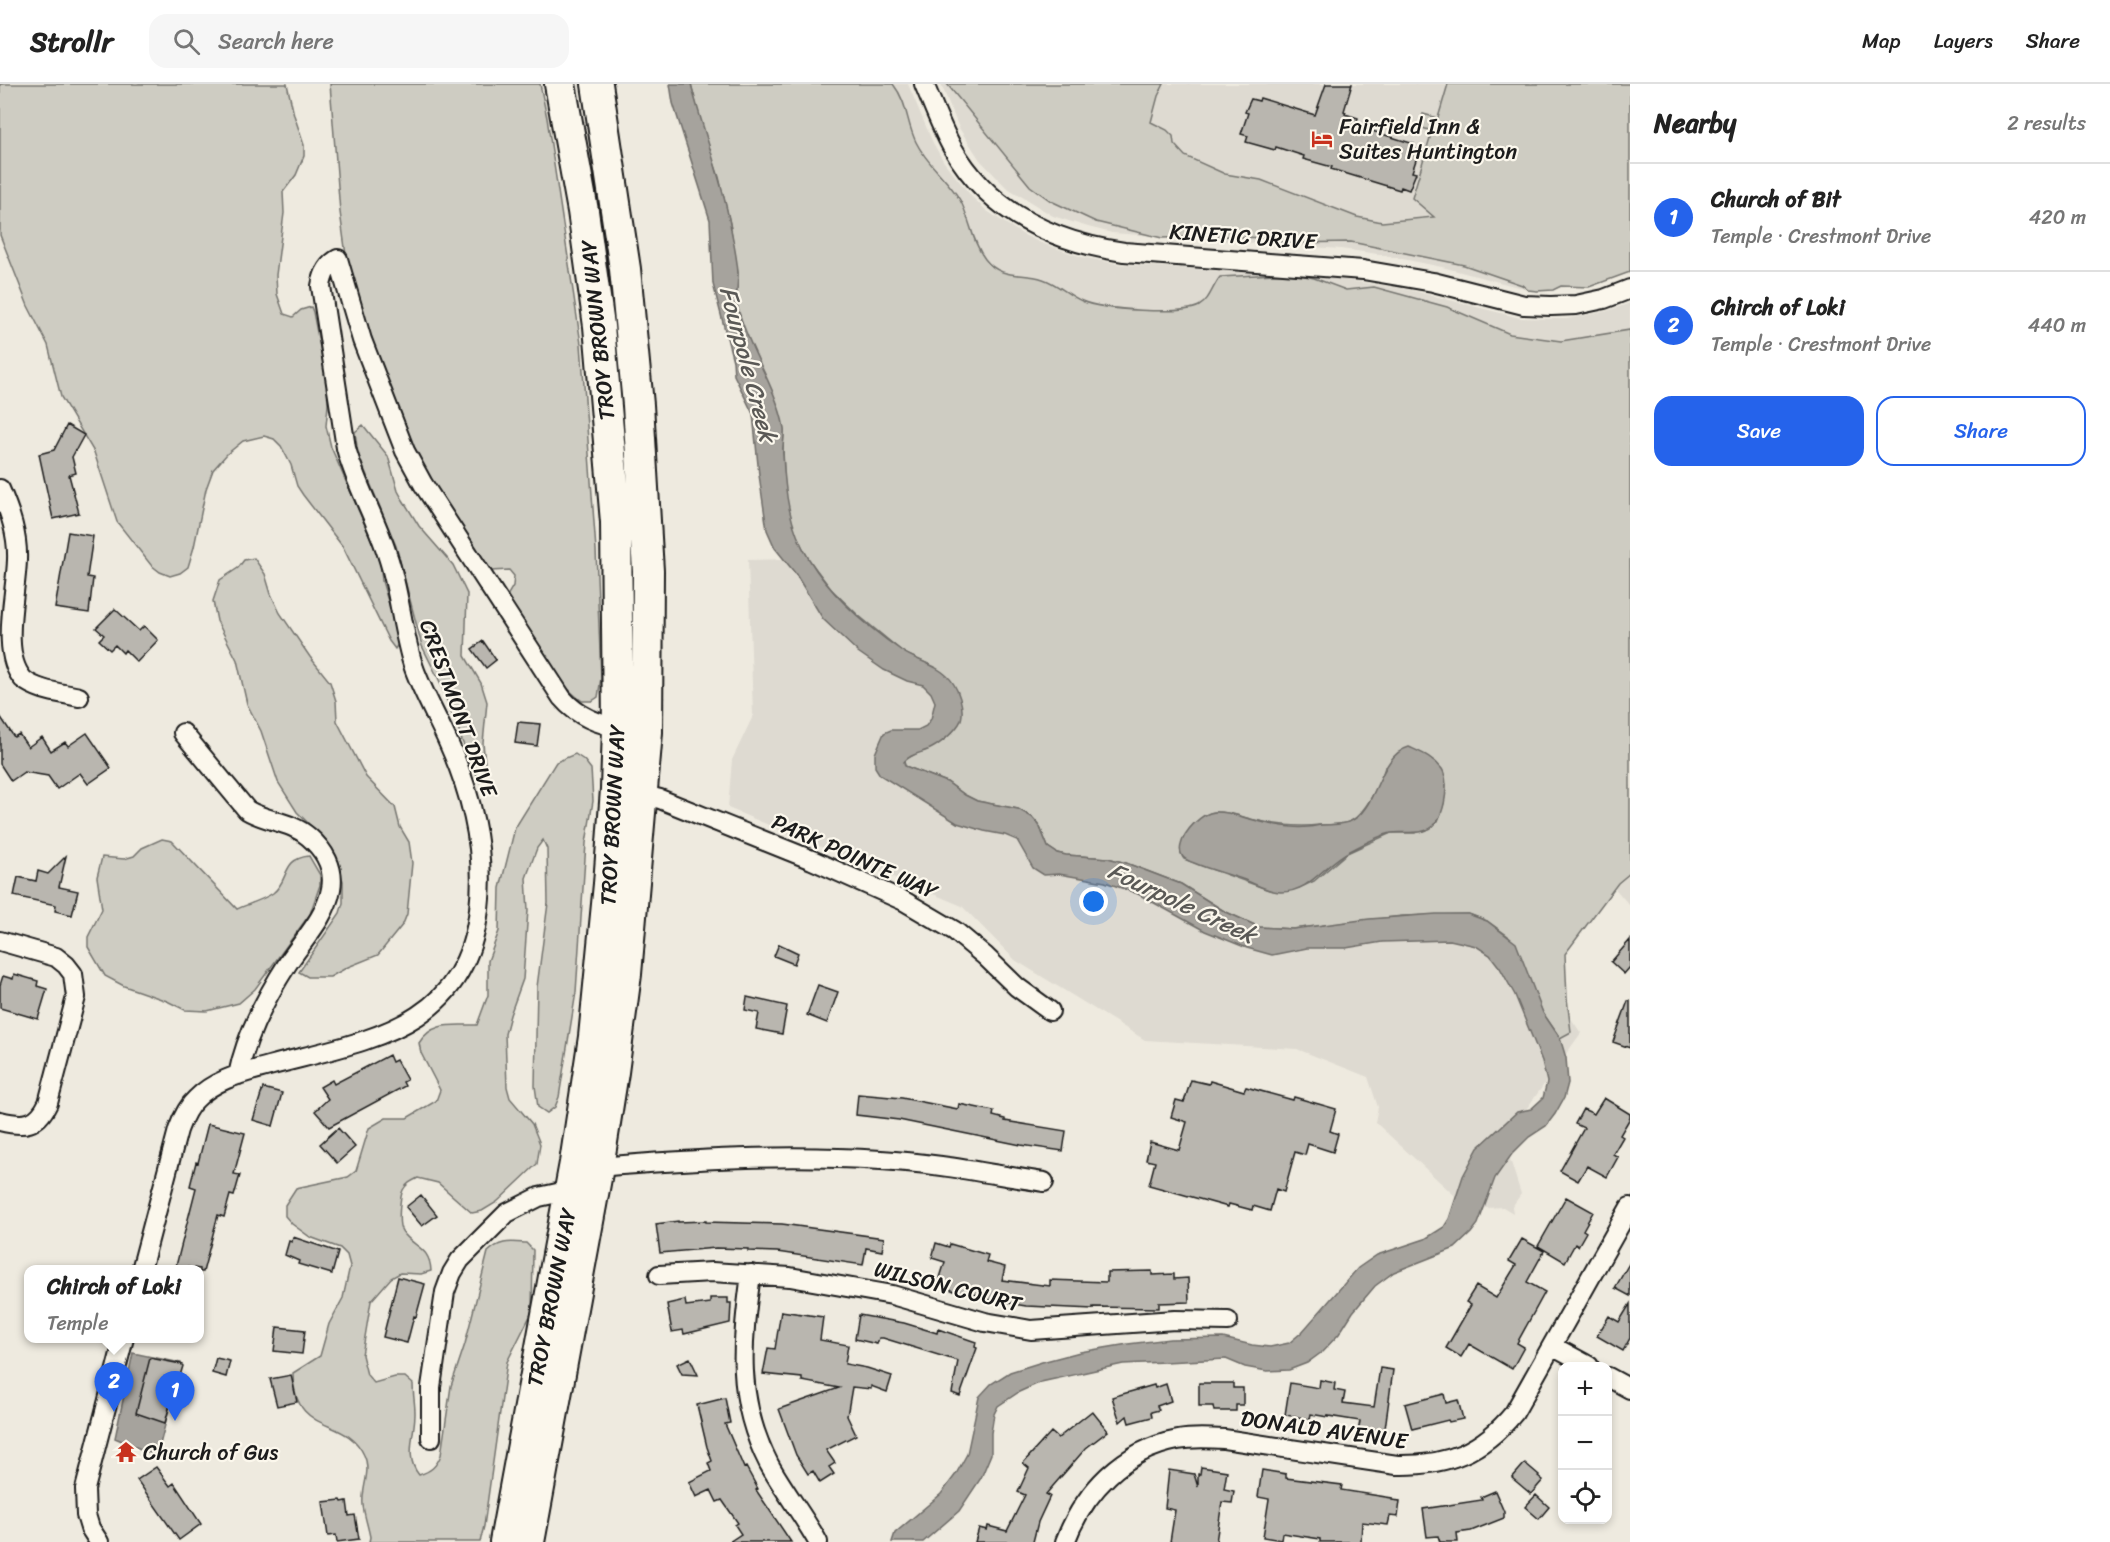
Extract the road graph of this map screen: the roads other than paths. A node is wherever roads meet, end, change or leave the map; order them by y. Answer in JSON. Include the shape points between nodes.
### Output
{"nodes":[{"id":1,"x":560,"y":84,"type":"edge"},
{"id":2,"x":597,"y":84,"type":"edge"},
{"id":3,"x":924,"y":84,"type":"edge"},
{"id":4,"x":1630,"y":290,"type":"edge"},
{"id":5,"x":0,"y":489,"type":"edge"},
{"id":6,"x":79,"y":697,"type":"dead end"},
{"id":7,"x":618,"y":728,"type":"junction"},
{"id":8,"x":647,"y":732,"type":"junction"},
{"id":9,"x":183,"y":733,"type":"dead end"},
{"id":10,"x":629,"y":791,"type":"junction"},
{"id":11,"x":0,"y":941,"type":"edge"},
{"id":12,"x":1050,"y":1011,"type":"dead end"},
{"id":13,"x":238,"y":1075,"type":"junction"},
{"id":14,"x":0,"y":1121,"type":"edge"},
{"id":15,"x":598,"y":1167,"type":"junction"},
{"id":16,"x":1044,"y":1182,"type":"dead end"},
{"id":17,"x":571,"y":1190,"type":"junction"},
{"id":18,"x":1630,"y":1207,"type":"edge"},
{"id":19,"x":142,"y":1265,"type":"edge"},
{"id":20,"x":751,"y":1274,"type":"junction"},
{"id":21,"x":659,"y":1275,"type":"dead end"},
{"id":22,"x":1228,"y":1321,"type":"dead end"},
{"id":23,"x":123,"y":1343,"type":"edge"},
{"id":24,"x":1552,"y":1346,"type":"junction"},
{"id":25,"x":1582,"y":1362,"type":"edge"},
{"id":26,"x":1612,"y":1379,"type":"edge"},
{"id":27,"x":1630,"y":1389,"type":"edge"},
{"id":28,"x":431,"y":1438,"type":"dead end"},
{"id":29,"x":99,"y":1542,"type":"edge"},
{"id":30,"x":505,"y":1542,"type":"edge"},
{"id":31,"x":529,"y":1542,"type":"edge"},
{"id":32,"x":818,"y":1542,"type":"edge"},
{"id":33,"x":1065,"y":1542,"type":"edge"}],
"edges":[{"from":1,"to":7,"type":"main road","name":"TROY BROWN WAY","via":[[583,211],[602,361],[616,522]]},
{"from":2,"to":8,"type":"main road","name":"TROY BROWN WAY","via":[[625,269],[638,405],[648,571]]},
{"from":3,"to":4,"type":"street","name":"KINETIC DRIVE","via":[[953,149],[986,190],[1023,219],[1068,240],[1124,252],[1363,270],[1433,282],[1524,305],[1576,305]]},
{"from":5,"to":6,"type":"street","via":[[13,523],[17,559],[7,634],[8,658],[29,683]]},
{"from":7,"to":8,"type":"street","name":"CRESTMONT DRIVE"},
{"from":7,"to":10,"type":"main road","name":"TROY BROWN WAY"},
{"from":7,"to":13,"type":"street","name":"CRESTMONT DRIVE","via":[[586,718],[562,698],[423,484],[405,451],[362,340],[338,259],[332,262],[321,286],[346,448],[390,561],[414,667],[456,760],[469,800],[480,855],[479,909],[472,945],[457,977],[406,1024],[370,1039]]},
{"from":8,"to":10,"type":"main road","name":"TROY BROWN WAY"},
{"from":9,"to":13,"type":"street","via":[[247,810],[308,835],[328,859],[332,874],[332,887],[322,915],[286,966],[256,1020],[245,1043]]},
{"from":10,"to":12,"type":"street","name":"PARK POINTE WAY","via":[[660,799],[812,860],[912,906],[955,931]]},
{"from":10,"to":15,"type":"main road","name":"TROY BROWN WAY","via":[[626,975]]},
{"from":10,"to":17,"type":"main road","name":"TROY BROWN WAY","via":[[609,884],[594,1037]]},
{"from":11,"to":14,"type":"street","via":[[56,957],[73,974],[76,997],[43,1114],[28,1124]]},
{"from":13,"to":19,"type":"street","name":"CRESTMONT DRIVE","via":[[205,1091],[182,1119]]},
{"from":15,"to":16,"type":"street","via":[[692,1159],[829,1158],[944,1166]]},
{"from":15,"to":31,"type":"main road","name":"TROY BROWN WAY"},
{"from":17,"to":28,"type":"street","via":[[539,1197],[507,1213],[460,1260],[452,1274],[432,1388]]},
{"from":17,"to":30,"type":"main road","name":"TROY BROWN WAY"},
{"from":18,"to":24,"type":"street","name":"DONALD AVENUE"},
{"from":20,"to":21,"type":"street","name":"WILSON COURT"},
{"from":20,"to":22,"type":"street","name":"WILSON COURT","via":[[892,1295],[1017,1328]]},
{"from":20,"to":32,"type":"street","via":[[742,1354],[753,1423],[768,1461]]},
{"from":23,"to":29,"type":"street","via":[[85,1489],[86,1515]]},
{"from":24,"to":25,"type":"street"},
{"from":24,"to":33,"type":"street","name":"DONALD AVENUE","via":[[1504,1425],[1476,1448],[1460,1455],[1419,1466],[1397,1465],[1224,1439],[1179,1439],[1156,1445],[1117,1467],[1099,1484],[1073,1521]]},
{"from":26,"to":27,"type":"street"}]}
